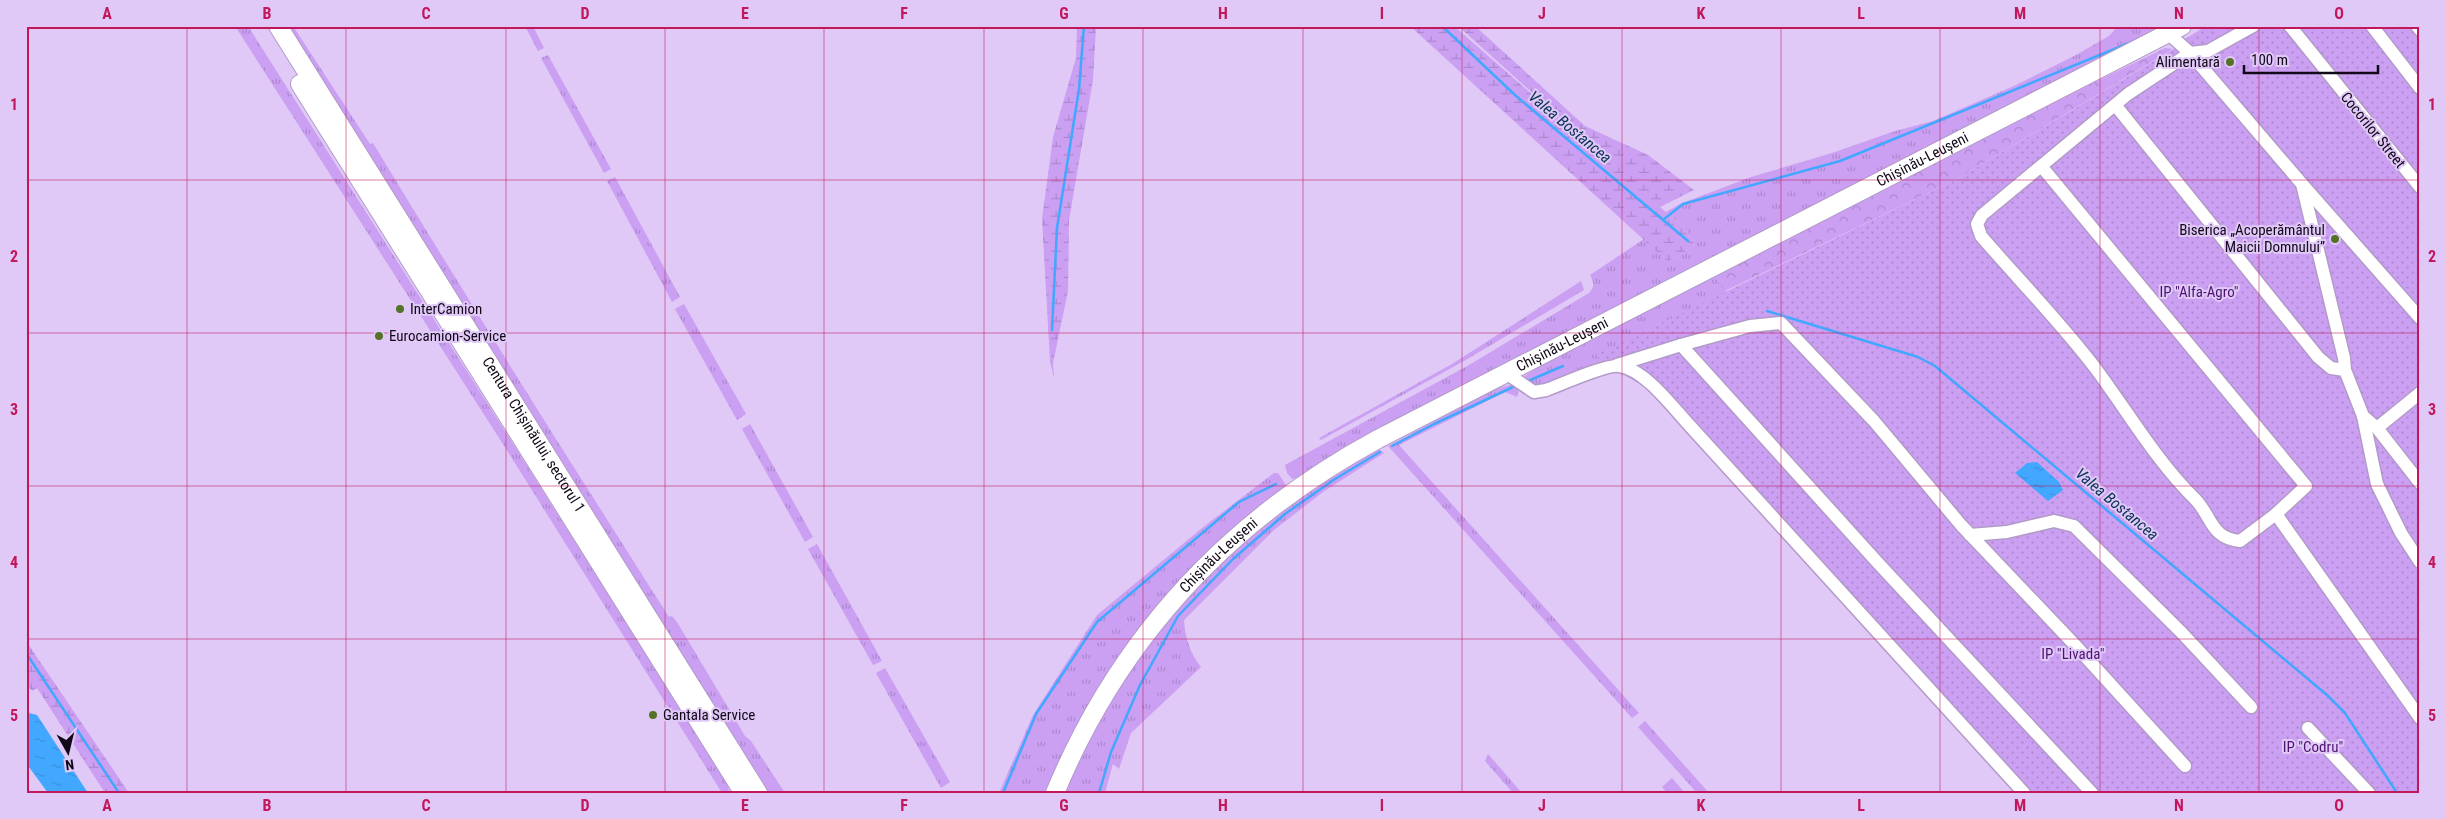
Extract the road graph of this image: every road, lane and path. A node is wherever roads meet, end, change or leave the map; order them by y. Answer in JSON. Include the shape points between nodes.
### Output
{"nodes":[{"id":1,"x":264,"y":26,"type":"edge"},
{"id":2,"x":278,"y":26,"type":"edge"},
{"id":3,"x":2253,"y":26,"type":"edge"},
{"id":4,"x":2290,"y":26,"type":"edge"},
{"id":5,"x":2372,"y":26,"type":"edge"},
{"id":6,"x":2417,"y":26,"type":"edge"},
{"id":7,"x":2176,"y":30,"type":"edge"},
{"id":8,"x":2420,"y":30,"type":"edge"},
{"id":9,"x":2190,"y":53,"type":"junction"},
{"id":10,"x":2420,"y":88,"type":"edge"},
{"id":11,"x":2116,"y":106,"type":"junction"},
{"id":12,"x":2042,"y":167,"type":"junction"},
{"id":13,"x":2302,"y":184,"type":"junction"},
{"id":14,"x":2420,"y":187,"type":"edge"},
{"id":15,"x":2420,"y":318,"type":"edge"},
{"id":16,"x":1680,"y":345,"type":"junction"},
{"id":17,"x":1617,"y":365,"type":"junction"},
{"id":18,"x":2345,"y":370,"type":"junction"},
{"id":19,"x":1506,"y":373,"type":"junction"},
{"id":20,"x":2420,"y":393,"type":"edge"},
{"id":21,"x":2363,"y":416,"type":"junction"},
{"id":22,"x":2377,"y":428,"type":"junction"},
{"id":23,"x":2420,"y":483,"type":"edge"},
{"id":24,"x":2276,"y":514,"type":"junction"},
{"id":25,"x":1970,"y":535,"type":"junction"},
{"id":26,"x":2420,"y":562,"type":"edge"},
{"id":27,"x":2251,"y":707,"type":"dead end"},
{"id":28,"x":2420,"y":718,"type":"edge"},
{"id":29,"x":2308,"y":728,"type":"dead end"},
{"id":30,"x":2184,"y":766,"type":"dead end"},
{"id":31,"x":744,"y":793,"type":"edge"},
{"id":32,"x":758,"y":793,"type":"edge"},
{"id":33,"x":1055,"y":793,"type":"edge"},
{"id":34,"x":2024,"y":793,"type":"edge"},
{"id":35,"x":2092,"y":793,"type":"edge"},
{"id":36,"x":2369,"y":793,"type":"edge"}],
"edges":[{"from":1,"to":31,"type":"highway","name":"Centura Chișinăului, sectorul 1"},
{"from":2,"to":32,"type":"highway","name":"Centura Chișinăului, sectorul 1"},
{"from":3,"to":9,"type":"street","via":[[2208,51]]},
{"from":4,"to":14,"type":"street","name":"Cocorilor Street"},
{"from":5,"to":10,"type":"street"},
{"from":6,"to":8,"type":"street"},
{"from":7,"to":9,"type":"street"},
{"from":7,"to":19,"type":"highway","name":"Chișinău-Leușeni"},
{"from":9,"to":11,"type":"street","via":[[2128,94]]},
{"from":9,"to":13,"type":"street"},
{"from":11,"to":12,"type":"street"},
{"from":11,"to":18,"type":"street","via":[[2318,357],[2331,368]]},
{"from":12,"to":24,"type":"street","via":[[2306,486]]},
{"from":12,"to":24,"type":"street","via":[[1982,215],[1977,224],[1981,236],[2094,366],[2178,483],[2198,502],[2213,528],[2228,540],[2240,541]]},
{"from":13,"to":15,"type":"street"},
{"from":13,"to":18,"type":"street"},
{"from":16,"to":17,"type":"street"},
{"from":16,"to":25,"type":"street","via":[[1750,326],[1781,323],[1874,421]]},
{"from":16,"to":35,"type":"street"},
{"from":17,"to":19,"type":"street","via":[[1534,392]]},
{"from":17,"to":34,"type":"street","via":[[1630,368],[1651,385]]},
{"from":18,"to":21,"type":"street"},
{"from":19,"to":33,"type":"highway","name":"Chișinău-Leușeni","via":[[1339,461],[1294,491],[1229,544],[1173,600],[1127,658],[1086,725]]},
{"from":20,"to":22,"type":"street"},
{"from":21,"to":22,"type":"street"},
{"from":21,"to":26,"type":"street","via":[[2377,484],[2400,533]]},
{"from":22,"to":23,"type":"street"},
{"from":24,"to":28,"type":"street"},
{"from":25,"to":27,"type":"street","via":[[2007,532],[2054,521],[2074,526]]},
{"from":25,"to":30,"type":"street"},
{"from":29,"to":36,"type":"street"}]}
